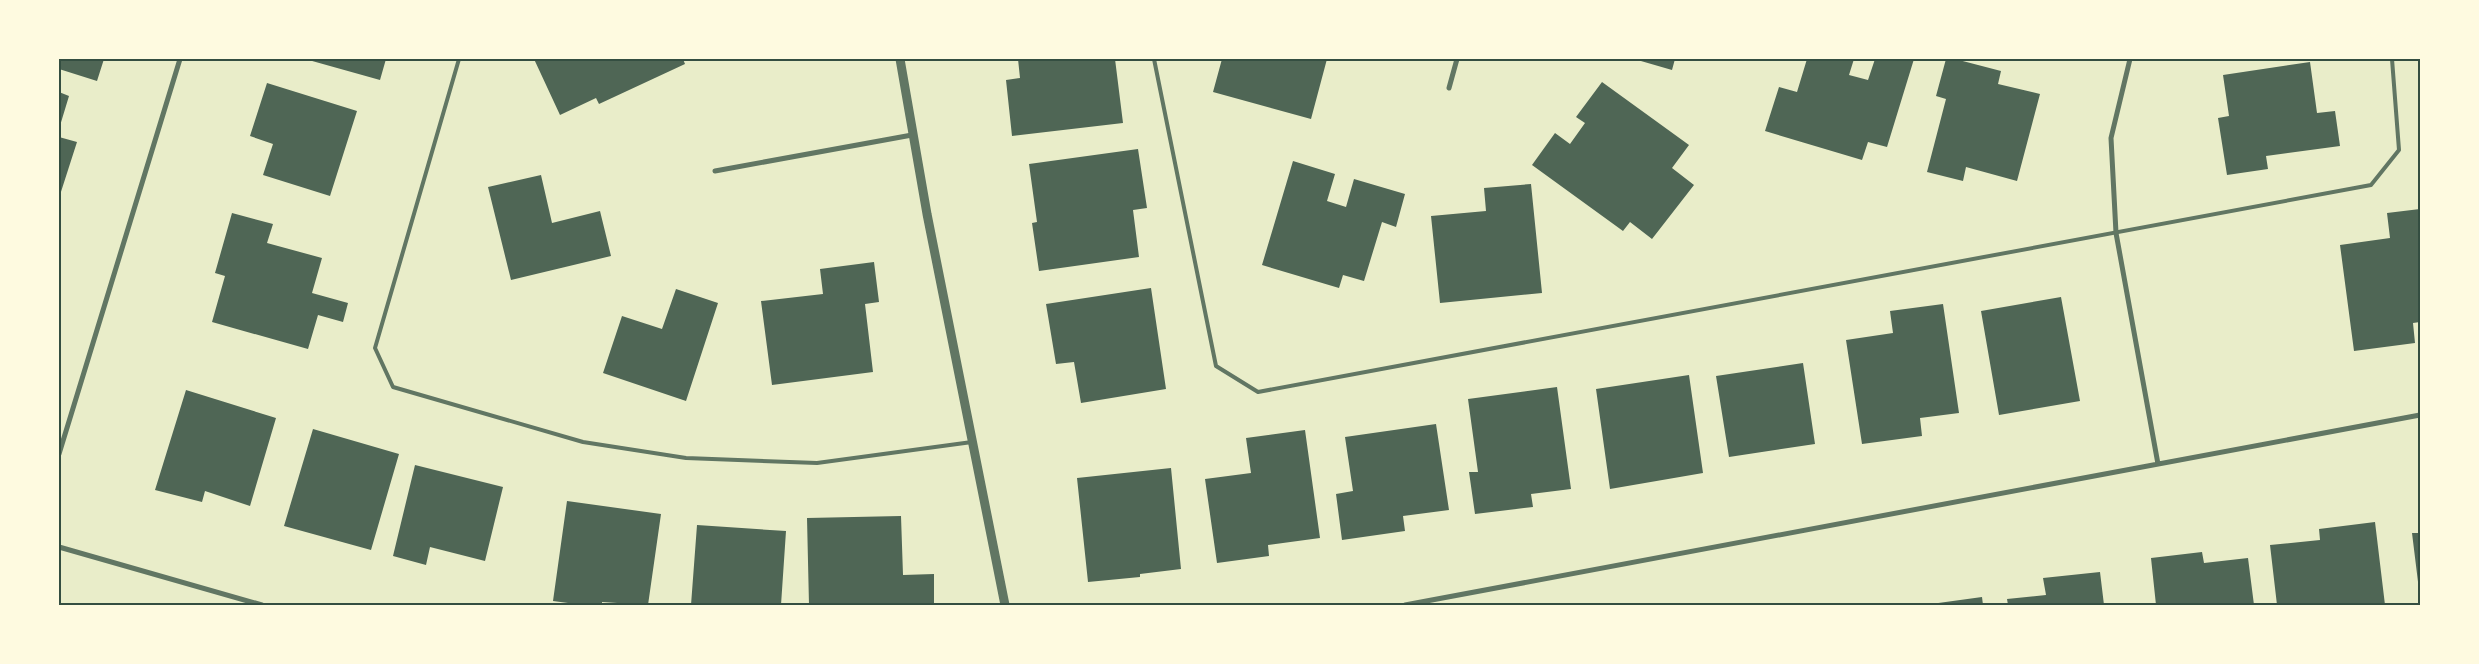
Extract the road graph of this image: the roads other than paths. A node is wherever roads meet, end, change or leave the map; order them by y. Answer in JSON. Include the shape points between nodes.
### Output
{"nodes":[{"id":1,"x":180,"y":59,"type":"edge"},
{"id":2,"x":459,"y":59,"type":"edge"},
{"id":3,"x":900,"y":59,"type":"edge"},
{"id":4,"x":1154,"y":59,"type":"edge"},
{"id":5,"x":1457,"y":59,"type":"edge"},
{"id":6,"x":2130,"y":59,"type":"edge"},
{"id":7,"x":2392,"y":59,"type":"edge"},
{"id":8,"x":1449,"y":88,"type":"dead end"},
{"id":9,"x":912,"y":134,"type":"junction"},
{"id":10,"x":715,"y":171,"type":"dead end"},
{"id":11,"x":2116,"y":232,"type":"junction"},
{"id":12,"x":2420,"y":415,"type":"edge"},
{"id":13,"x":972,"y":442,"type":"junction"},
{"id":14,"x":59,"y":454,"type":"edge"},
{"id":15,"x":2158,"y":464,"type":"junction"},
{"id":16,"x":59,"y":547,"type":"edge"},
{"id":17,"x":262,"y":605,"type":"edge"},
{"id":18,"x":1005,"y":605,"type":"edge"},
{"id":19,"x":1405,"y":605,"type":"edge"}],
"edges":[{"from":1,"to":14,"type":"street"},
{"from":2,"to":13,"type":"lane","via":[[375,348],[393,387],[583,442],[686,458],[817,463]]},
{"from":3,"to":9,"type":"street"},
{"from":4,"to":11,"type":"lane","via":[[1216,366],[1258,392]]},
{"from":5,"to":8,"type":"street"},
{"from":6,"to":11,"type":"street","via":[[2110,138]]},
{"from":7,"to":11,"type":"lane","via":[[2399,150],[2371,186]]},
{"from":9,"to":10,"type":"street"},
{"from":9,"to":13,"type":"street"},
{"from":11,"to":15,"type":"street"},
{"from":12,"to":15,"type":"street"},
{"from":13,"to":18,"type":"street"},
{"from":15,"to":19,"type":"street"},
{"from":16,"to":17,"type":"street"}]}
